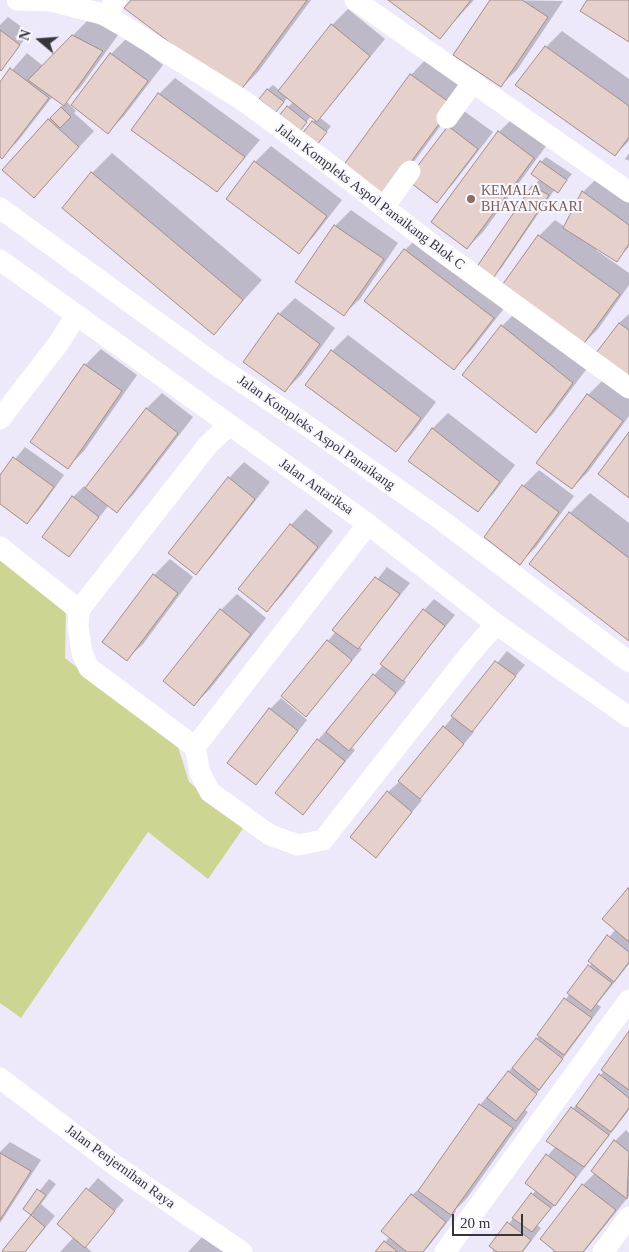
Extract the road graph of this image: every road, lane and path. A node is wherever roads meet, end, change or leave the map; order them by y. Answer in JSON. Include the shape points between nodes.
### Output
{"nodes":[{"id":1,"x":17,"y":0,"type":"edge"},
{"id":2,"x":354,"y":0,"type":"edge"},
{"id":3,"x":111,"y":8,"type":"edge"},
{"id":4,"x":473,"y":82,"type":"junction"},
{"id":5,"x":447,"y":118,"type":"dead end"},
{"id":6,"x":410,"y":171,"type":"dead end"},
{"id":7,"x":629,"y":192,"type":"edge"},
{"id":8,"x":384,"y":207,"type":"junction"},
{"id":9,"x":0,"y":208,"type":"edge"},
{"id":10,"x":0,"y":260,"type":"edge"},
{"id":11,"x":76,"y":316,"type":"junction"},
{"id":12,"x":629,"y":388,"type":"edge"},
{"id":13,"x":0,"y":419,"type":"edge"},
{"id":14,"x":229,"y":425,"type":"junction"},
{"id":15,"x":368,"y":524,"type":"junction"},
{"id":16,"x":0,"y":547,"type":"edge"},
{"id":17,"x":79,"y":610,"type":"junction"},
{"id":18,"x":496,"y":624,"type":"junction"},
{"id":19,"x":629,"y":662,"type":"edge"},
{"id":20,"x":629,"y":717,"type":"edge"},
{"id":21,"x":195,"y":747,"type":"junction"},
{"id":22,"x":629,"y":1000,"type":"edge"},
{"id":23,"x":0,"y":1078,"type":"edge"},
{"id":24,"x":629,"y":1217,"type":"edge"},
{"id":25,"x":242,"y":1252,"type":"edge"},
{"id":26,"x":445,"y":1252,"type":"edge"},
{"id":27,"x":603,"y":1252,"type":"edge"}],
"edges":[{"from":1,"to":3,"type":"street","name":"Jalan Kompleks Aspol Panaikang Blok C"},
{"from":2,"to":4,"type":"street"},
{"from":3,"to":8,"type":"street","name":"Jalan Kompleks Aspol Panaikang Blok C","via":[[244,101]]},
{"from":4,"to":5,"type":"street"},
{"from":4,"to":7,"type":"street"},
{"from":6,"to":8,"type":"street"},
{"from":8,"to":12,"type":"street","name":"Jalan Kompleks Aspol Panaikang Blok C"},
{"from":9,"to":19,"type":"street","name":"Jalan Kompleks Aspol Panaikang","via":[[219,367],[440,519]]},
{"from":10,"to":11,"type":"street","name":"Jalan Antariksa"},
{"from":11,"to":13,"type":"street"},
{"from":11,"to":14,"type":"street","name":"Jalan Antariksa"},
{"from":14,"to":15,"type":"street","name":"Jalan Antariksa"},
{"from":14,"to":17,"type":"street","via":[[208,445]]},
{"from":15,"to":18,"type":"street","name":"Jalan Antariksa"},
{"from":15,"to":21,"type":"street"},
{"from":16,"to":17,"type":"street"},
{"from":17,"to":21,"type":"street","via":[[82,653],[89,668]]},
{"from":18,"to":20,"type":"street","name":"Jalan Antariksa"},
{"from":18,"to":21,"type":"street","via":[[323,840],[298,846],[270,835],[210,792],[200,773]]},
{"from":22,"to":26,"type":"street"},
{"from":23,"to":25,"type":"street","name":"Jalan Penjernihan Raya","via":[[116,1166]]},
{"from":24,"to":27,"type":"street"}]}
